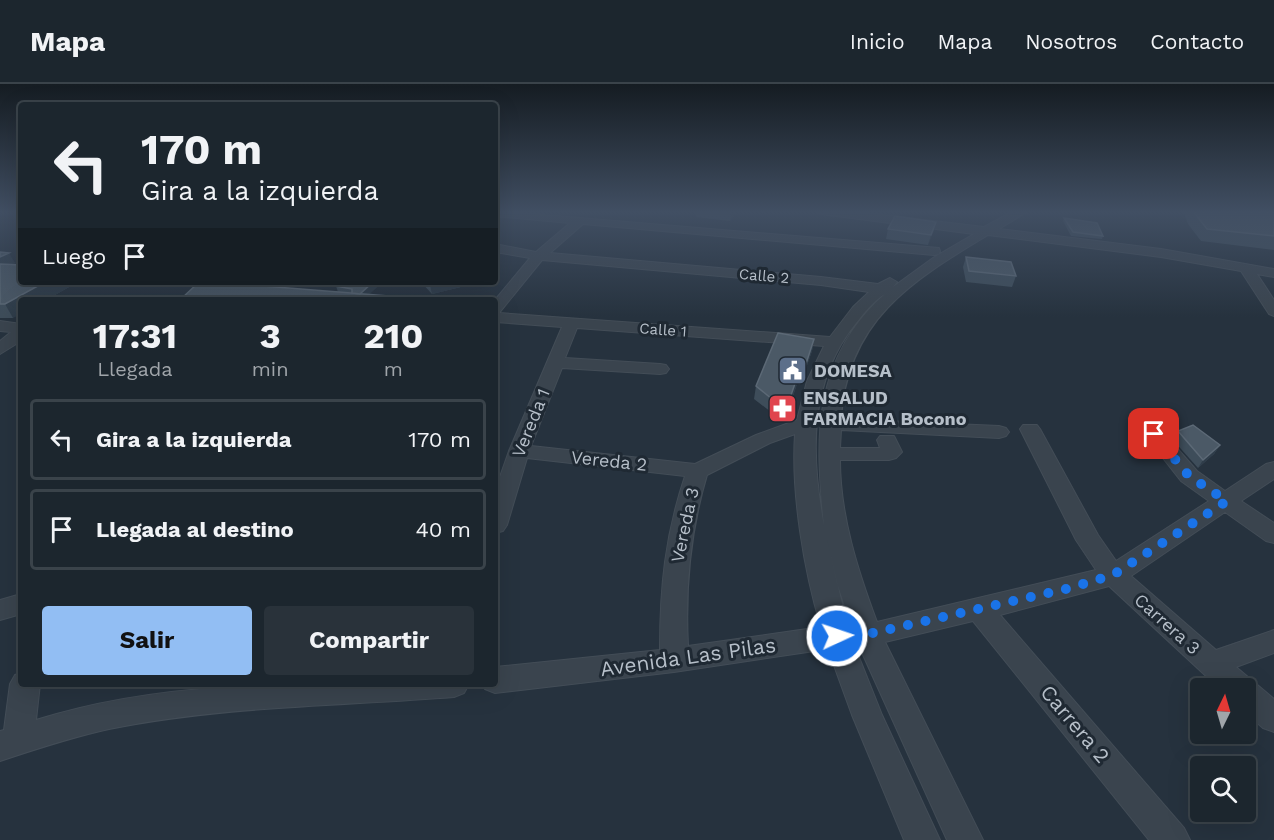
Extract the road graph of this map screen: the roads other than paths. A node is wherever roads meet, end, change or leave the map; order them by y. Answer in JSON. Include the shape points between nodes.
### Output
{"nodes":[{"id":1,"x":550,"y":246,"type":"edge"},
{"id":2,"x":878,"y":246,"type":"edge"},
{"id":3,"x":944,"y":246,"type":"edge"},
{"id":4,"x":957,"y":246,"type":"edge"},
{"id":5,"x":1097,"y":246,"type":"edge"},
{"id":6,"x":498,"y":249,"type":"edge"},
{"id":7,"x":934,"y":251,"type":"junction"},
{"id":8,"x":539,"y":256,"type":"junction"},
{"id":9,"x":1246,"y":268,"type":"junction"},
{"id":10,"x":1274,"y":273,"type":"edge"},
{"id":11,"x":889,"y":291,"type":"junction"},
{"id":12,"x":498,"y":305,"type":"edge"},
{"id":13,"x":1274,"y":311,"type":"edge"},
{"id":14,"x":498,"y":317,"type":"edge"},
{"id":15,"x":572,"y":322,"type":"junction"},
{"id":16,"x":0,"y":326,"type":"edge"},
{"id":17,"x":18,"y":329,"type":"edge"},
{"id":18,"x":18,"y":336,"type":"edge"},
{"id":19,"x":832,"y":342,"type":"junction"},
{"id":20,"x":3,"y":344,"type":"edge"},
{"id":21,"x":554,"y":362,"type":"junction"},
{"id":22,"x":660,"y":369,"type":"dead end"},
{"id":23,"x":805,"y":424,"type":"junction"},
{"id":24,"x":830,"y":424,"type":"junction"},
{"id":25,"x":1030,"y":429,"type":"dead end"},
{"id":26,"x":999,"y":432,"type":"dead end"},
{"id":27,"x":1154,"y":434,"type":"dead end"},
{"id":28,"x":887,"y":440,"type":"dead end"},
{"id":29,"x":519,"y":451,"type":"junction"},
{"id":30,"x":828,"y":454,"type":"junction"},
{"id":31,"x":1273,"y":470,"type":"edge"},
{"id":32,"x":698,"y":471,"type":"junction"},
{"id":33,"x":1227,"y":501,"type":"junction"},
{"id":34,"x":498,"y":516,"type":"edge"},
{"id":35,"x":1274,"y":535,"type":"edge"},
{"id":36,"x":1113,"y":575,"type":"junction"},
{"id":37,"x":18,"y":605,"type":"edge"},
{"id":38,"x":978,"y":608,"type":"junction"},
{"id":39,"x":0,"y":610,"type":"edge"},
{"id":40,"x":868,"y":634,"type":"junction"},
{"id":41,"x":837,"y":636,"type":"junction"},
{"id":42,"x":1274,"y":641,"type":"edge"},
{"id":43,"x":674,"y":660,"type":"junction"},
{"id":44,"x":1211,"y":664,"type":"junction"},
{"id":45,"x":1227,"y":678,"type":"edge"},
{"id":46,"x":498,"y":680,"type":"edge"},
{"id":47,"x":24,"y":687,"type":"edge"},
{"id":48,"x":407,"y":687,"type":"edge"},
{"id":49,"x":1256,"y":702,"type":"edge"},
{"id":50,"x":1274,"y":718,"type":"edge"},
{"id":51,"x":9,"y":742,"type":"edge"},
{"id":52,"x":922,"y":840,"type":"edge"},
{"id":53,"x":965,"y":840,"type":"edge"},
{"id":54,"x":1172,"y":840,"type":"edge"}],
"edges":[{"from":1,"to":8,"type":"street"},
{"from":2,"to":7,"type":"street"},
{"from":3,"to":7,"type":"street"},
{"from":4,"to":11,"type":"street","via":[[912,280]]},
{"from":5,"to":9,"type":"street"},
{"from":6,"to":8,"type":"street","name":"Calle 2"},
{"from":7,"to":11,"type":"street"},
{"from":8,"to":11,"type":"street","name":"Calle 2"},
{"from":8,"to":12,"type":"street"},
{"from":9,"to":10,"type":"street"},
{"from":9,"to":13,"type":"street"},
{"from":11,"to":19,"type":"street","via":[[855,311]]},
{"from":11,"to":24,"type":"street","via":[[852,343],[838,375]]},
{"from":14,"to":15,"type":"street","name":"Calle 1"},
{"from":15,"to":19,"type":"street","name":"Calle 1"},
{"from":15,"to":21,"type":"street","name":"Vereda 1"},
{"from":16,"to":17,"type":"street"},
{"from":18,"to":20,"type":"street"},
{"from":19,"to":23,"type":"street","via":[[815,382]]},
{"from":21,"to":22,"type":"street"},
{"from":21,"to":29,"type":"street","name":"Vereda 1"},
{"from":23,"to":32,"type":"street","name":"Vereda 3","via":[[763,439]]},
{"from":23,"to":41,"type":"street","via":[[807,491]]},
{"from":24,"to":26,"type":"street"},
{"from":24,"to":30,"type":"street"},
{"from":25,"to":36,"type":"street","name":"Carrera 3","via":[[1088,540]]},
{"from":27,"to":33,"type":"street","via":[[1189,476]]},
{"from":28,"to":30,"type":"street","via":[[892,452],[889,454]]},
{"from":29,"to":32,"type":"street","name":"Vereda 2"},
{"from":29,"to":34,"type":"street","name":"Vereda 1"},
{"from":30,"to":40,"type":"street","via":[[842,549]]},
{"from":31,"to":33,"type":"street","name":"Avenida Las Pilas"},
{"from":32,"to":43,"type":"street","name":"Vereda 3","via":[[677,555]]},
{"from":33,"to":35,"type":"street"},
{"from":33,"to":36,"type":"street","name":"Avenida Las Pilas"},
{"from":36,"to":38,"type":"street","name":"Avenida Las Pilas"},
{"from":36,"to":44,"type":"street","name":"Carrera 3"},
{"from":37,"to":39,"type":"street"},
{"from":38,"to":40,"type":"street","name":"Avenida Las Pilas"},
{"from":38,"to":54,"type":"street","name":"Carrera 2"},
{"from":40,"to":41,"type":"street","name":"Avenida Las Pilas"},
{"from":40,"to":53,"type":"street"},
{"from":41,"to":43,"type":"street","name":"Avenida Las Pilas"},
{"from":41,"to":52,"type":"street"},
{"from":42,"to":44,"type":"street"},
{"from":43,"to":46,"type":"street","name":"Avenida Las Pilas"},
{"from":44,"to":45,"type":"street","name":"Carrera 3"},
{"from":47,"to":51,"type":"street"},
{"from":48,"to":51,"type":"street","via":[[223,701],[117,714]]},
{"from":49,"to":50,"type":"street"}]}
